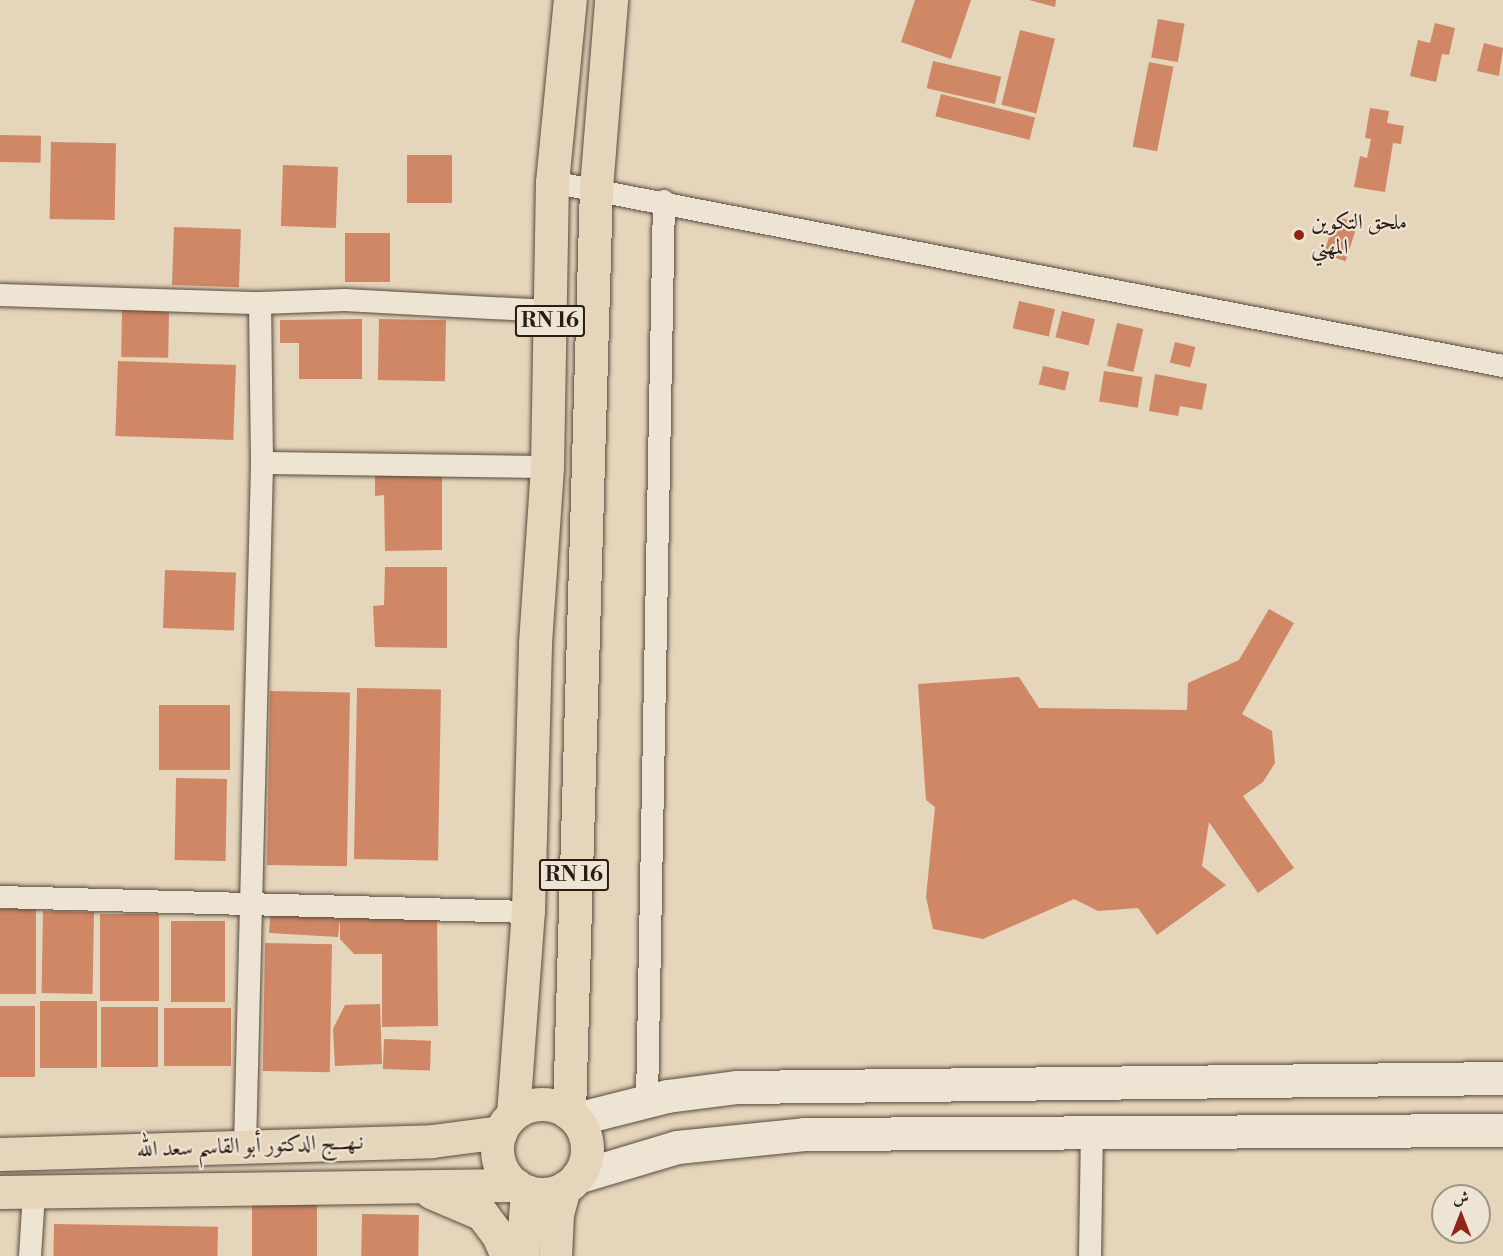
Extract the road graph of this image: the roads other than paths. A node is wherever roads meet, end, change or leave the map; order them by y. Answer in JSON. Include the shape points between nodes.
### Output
{"nodes":[{"id":1,"x":570,"y":0,"type":"edge"},
{"id":2,"x":611,"y":0,"type":"edge"},
{"id":3,"x":552,"y":182,"type":"junction"},
{"id":4,"x":596,"y":188,"type":"junction"},
{"id":5,"x":664,"y":201,"type":"junction"},
{"id":6,"x":0,"y":295,"type":"edge"},
{"id":7,"x":260,"y":303,"type":"junction"},
{"id":8,"x":550,"y":311,"type":"junction"},
{"id":9,"x":1503,"y":366,"type":"edge"},
{"id":10,"x":262,"y":463,"type":"junction"},
{"id":11,"x":547,"y":467,"type":"junction"},
{"id":12,"x":0,"y":897,"type":"edge"},
{"id":13,"x":249,"y":905,"type":"junction"},
{"id":14,"x":528,"y":912,"type":"junction"},
{"id":15,"x":1503,"y":1078,"type":"edge"},
{"id":16,"x":647,"y":1101,"type":"junction"},
{"id":17,"x":573,"y":1116,"type":"junction"},
{"id":18,"x":506,"y":1123,"type":"junction"},
{"id":19,"x":1092,"y":1130,"type":"junction"},
{"id":20,"x":1503,"y":1130,"type":"edge"},
{"id":21,"x":244,"y":1146,"type":"junction"},
{"id":22,"x":0,"y":1154,"type":"edge"},
{"id":23,"x":570,"y":1183,"type":"junction"},
{"id":24,"x":415,"y":1186,"type":"junction"},
{"id":25,"x":521,"y":1188,"type":"junction"},
{"id":26,"x":0,"y":1192,"type":"edge"},
{"id":27,"x":34,"y":1192,"type":"junction"},
{"id":28,"x":30,"y":1256,"type":"edge"},
{"id":29,"x":507,"y":1256,"type":"edge"},
{"id":30,"x":522,"y":1256,"type":"edge"},
{"id":31,"x":555,"y":1256,"type":"edge"},
{"id":32,"x":1090,"y":1256,"type":"edge"}],
"edges":[{"from":1,"to":3,"type":"main road","number":"RN 16"},
{"from":2,"to":4,"type":"main road","number":"RN 16"},
{"from":3,"to":4,"type":"street"},
{"from":3,"to":8,"type":"main road","number":"RN 16"},
{"from":4,"to":5,"type":"street"},
{"from":4,"to":17,"type":"main road","number":"RN 16"},
{"from":5,"to":9,"type":"street"},
{"from":5,"to":16,"type":"street"},
{"from":6,"to":7,"type":"street"},
{"from":7,"to":8,"type":"street","via":[[345,300]]},
{"from":7,"to":10,"type":"street"},
{"from":8,"to":11,"type":"main road","number":"RN 16"},
{"from":10,"to":11,"type":"street"},
{"from":10,"to":13,"type":"street"},
{"from":11,"to":14,"type":"main road","number":"RN 16","via":[[535,643]]},
{"from":12,"to":13,"type":"street"},
{"from":13,"to":14,"type":"street"},
{"from":13,"to":21,"type":"street"},
{"from":14,"to":18,"type":"main road","number":"RN 16"},
{"from":15,"to":16,"type":"main road","via":[[737,1087]]},
{"from":16,"to":17,"type":"main road"},
{"from":17,"to":18,"type":"main road","via":[[559,1107],[535,1104]]},
{"from":17,"to":23,"type":"main road","via":[[587,1142],[583,1167]]},
{"from":18,"to":21,"type":"main road","name":"نـهـــج الدكتور أبو القاسم سعد الله","via":[[432,1140]]},
{"from":18,"to":25,"type":"main road","via":[[499,1161]]},
{"from":19,"to":20,"type":"main road"},
{"from":19,"to":23,"type":"main road","via":[[804,1134],[737,1139],[677,1147]]},
{"from":19,"to":32,"type":"street"},
{"from":21,"to":22,"type":"main road","name":"نـهـــج الدكتور أبو القاسم سعد الله"},
{"from":23,"to":25,"type":"main road","via":[[546,1194]]},
{"from":23,"to":31,"type":"main road","via":[[557,1214]]},
{"from":24,"to":25,"type":"main road","name":"نـهـــج الدكتور أبو القاسم سعد الله"},
{"from":24,"to":27,"type":"main road","name":"نـهـــج الدكتور أبو القاسم سعد الله"},
{"from":24,"to":29,"type":"main road","via":[[482,1214],[498,1235]]},
{"from":25,"to":30,"type":"main road"},
{"from":26,"to":27,"type":"main road","name":"نـهـــج الدكتور أبو القاسم سعد الله"},
{"from":27,"to":28,"type":"street"}]}
